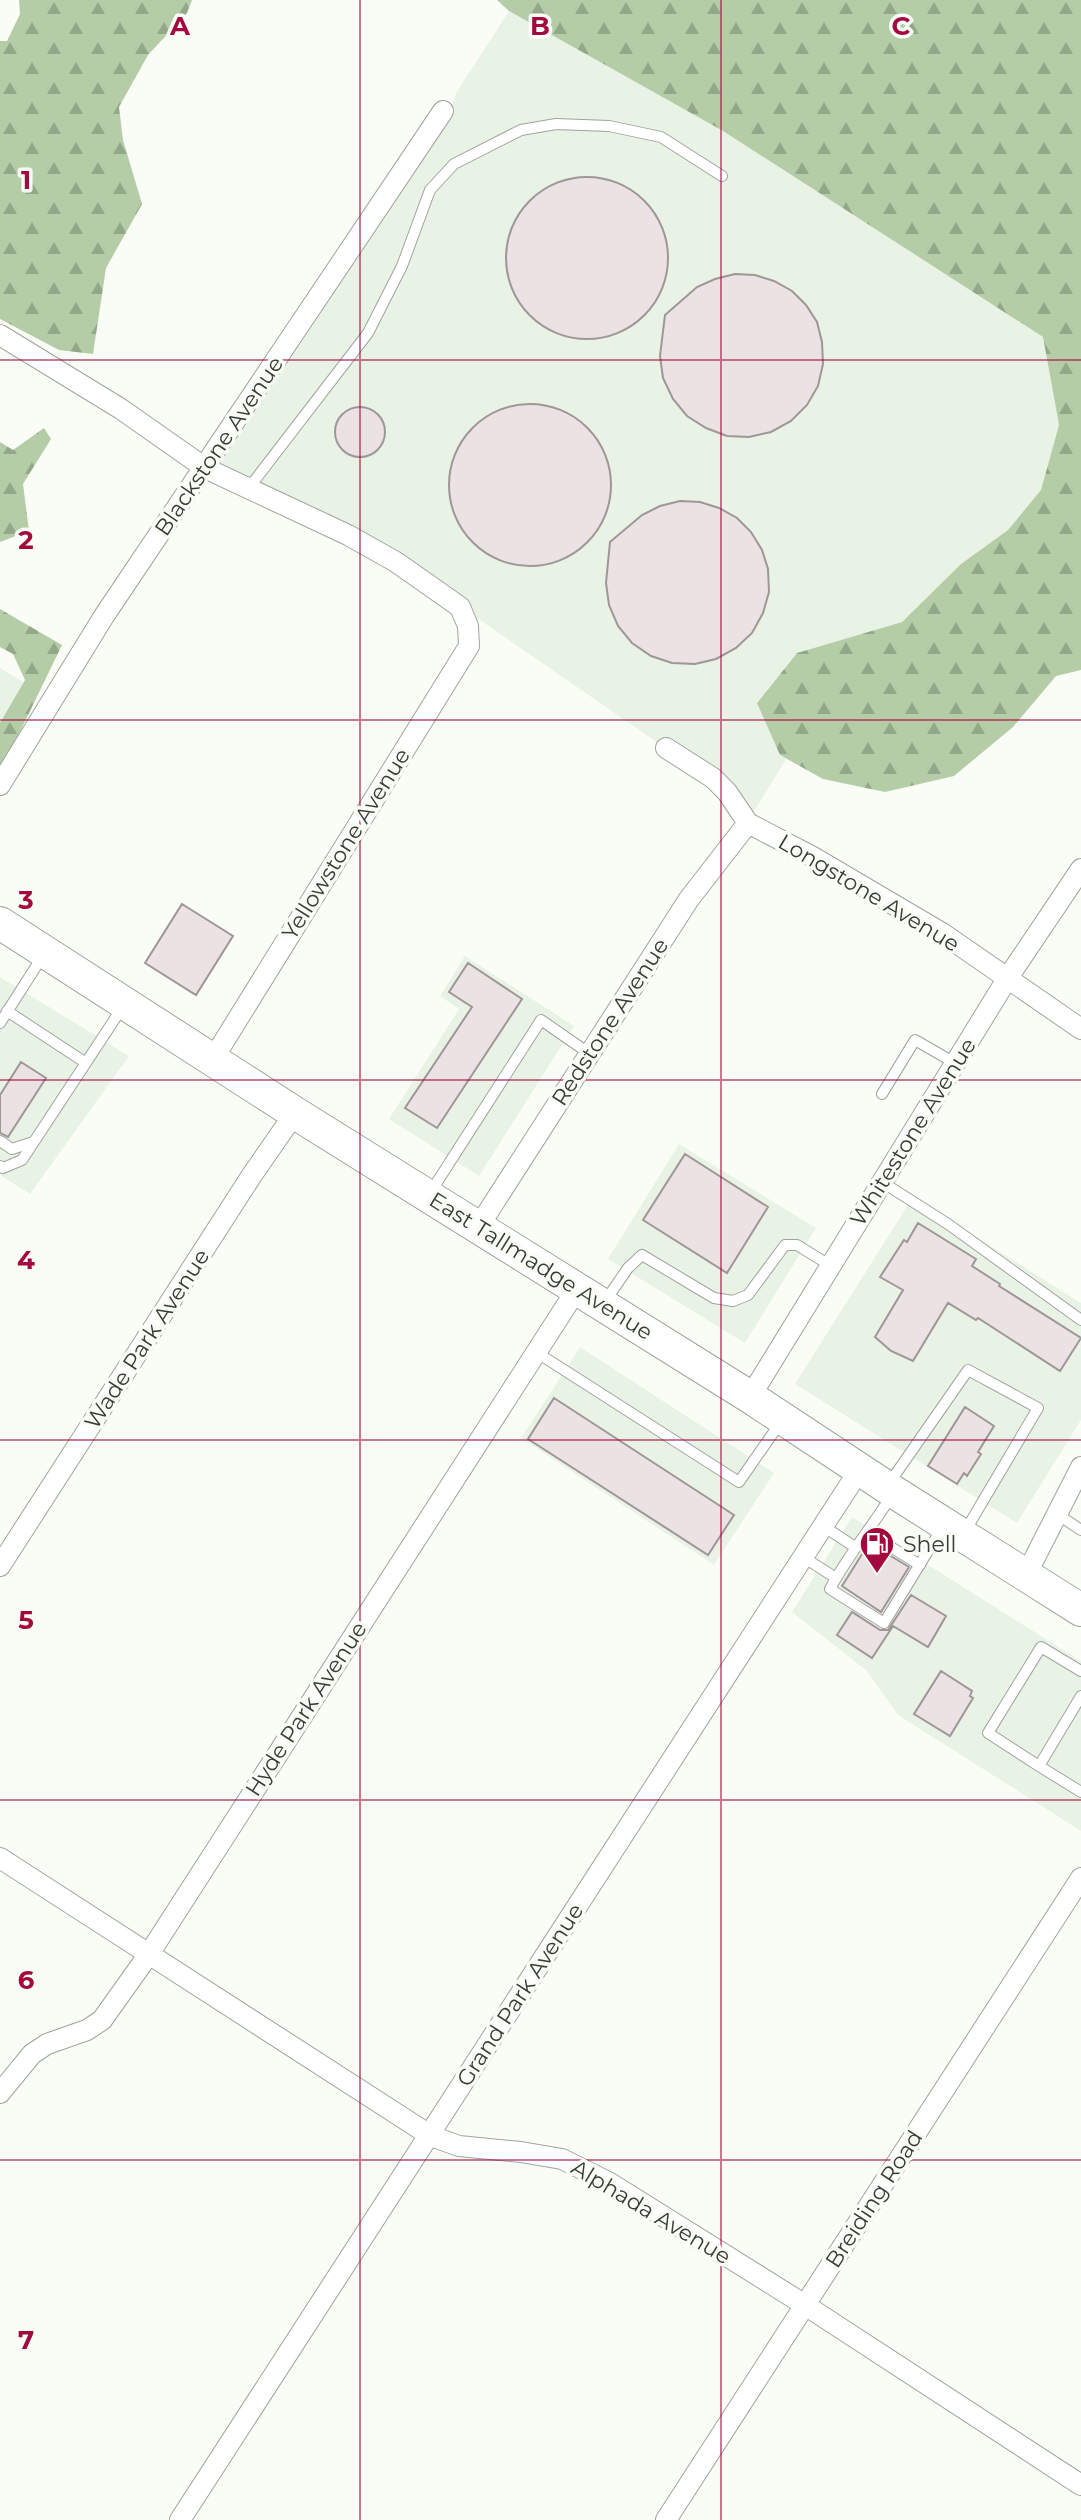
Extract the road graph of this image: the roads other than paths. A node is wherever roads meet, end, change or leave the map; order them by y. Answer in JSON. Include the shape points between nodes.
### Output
{"nodes":[{"id":1,"x":443,"y":111,"type":"dead end"},
{"id":2,"x":722,"y":176,"type":"dead end"},
{"id":3,"x":0,"y":335,"type":"edge"},
{"id":4,"x":205,"y":468,"type":"junction"},
{"id":5,"x":248,"y":489,"type":"junction"},
{"id":6,"x":666,"y":748,"type":"dead end"},
{"id":7,"x":0,"y":785,"type":"edge"},
{"id":8,"x":748,"y":823,"type":"junction"},
{"id":9,"x":1081,"y":869,"type":"edge"},
{"id":10,"x":0,"y":923,"type":"edge"},
{"id":11,"x":46,"y":952,"type":"junction"},
{"id":12,"x":1007,"y":979,"type":"junction"},
{"id":13,"x":125,"y":1003,"type":"junction"},
{"id":14,"x":7,"y":1011,"type":"junction"},
{"id":15,"x":0,"y":1023,"type":"edge"},
{"id":16,"x":1081,"y":1029,"type":"edge"},
{"id":17,"x":590,"y":1054,"type":"junction"},
{"id":18,"x":213,"y":1059,"type":"junction"},
{"id":19,"x":86,"y":1063,"type":"junction"},
{"id":20,"x":955,"y":1063,"type":"junction"},
{"id":21,"x":882,"y":1094,"type":"dead end"},
{"id":22,"x":295,"y":1113,"type":"junction"},
{"id":23,"x":0,"y":1141,"type":"edge"},
{"id":24,"x":33,"y":1142,"type":"junction"},
{"id":25,"x":0,"y":1166,"type":"edge"},
{"id":26,"x":882,"y":1182,"type":"junction"},
{"id":27,"x":428,"y":1195,"type":"junction"},
{"id":28,"x":479,"y":1226,"type":"junction"},
{"id":29,"x":831,"y":1266,"type":"junction"},
{"id":30,"x":590,"y":1297,"type":"junction"},
{"id":31,"x":1081,"y":1320,"type":"edge"},
{"id":32,"x":536,"y":1352,"type":"junction"},
{"id":33,"x":750,"y":1397,"type":"junction"},
{"id":34,"x":783,"y":1419,"type":"junction"},
{"id":35,"x":1081,"y":1467,"type":"edge"},
{"id":36,"x":860,"y":1469,"type":"junction"},
{"id":37,"x":890,"y":1489,"type":"junction"},
{"id":38,"x":1057,"y":1514,"type":"junction"},
{"id":39,"x":823,"y":1526,"type":"junction"},
{"id":40,"x":954,"y":1529,"type":"junction"},
{"id":41,"x":1081,"y":1530,"type":"edge"},
{"id":42,"x":868,"y":1533,"type":"junction"},
{"id":43,"x":855,"y":1547,"type":"junction"},
{"id":44,"x":803,"y":1557,"type":"junction"},
{"id":45,"x":920,"y":1565,"type":"junction"},
{"id":46,"x":0,"y":1566,"type":"edge"},
{"id":47,"x":1026,"y":1575,"type":"junction"},
{"id":48,"x":836,"y":1578,"type":"junction"},
{"id":49,"x":1081,"y":1610,"type":"edge"},
{"id":50,"x":1081,"y":1671,"type":"edge"},
{"id":51,"x":1081,"y":1696,"type":"edge"},
{"id":52,"x":1039,"y":1766,"type":"junction"},
{"id":53,"x":1081,"y":1792,"type":"edge"},
{"id":54,"x":0,"y":1858,"type":"edge"},
{"id":55,"x":1081,"y":1878,"type":"edge"},
{"id":56,"x":149,"y":1954,"type":"junction"},
{"id":57,"x":0,"y":2093,"type":"edge"},
{"id":58,"x":431,"y":2136,"type":"junction"},
{"id":59,"x":805,"y":2305,"type":"junction"},
{"id":60,"x":1081,"y":2485,"type":"edge"},
{"id":61,"x":180,"y":2520,"type":"edge"},
{"id":62,"x":666,"y":2520,"type":"edge"}],
"edges":[{"from":1,"to":4,"type":"street","name":"Blackstone Avenue"},
{"from":2,"to":5,"type":"lane","via":[[661,137],[609,126],[556,124],[521,130],[454,164],[430,190],[402,266],[368,333]]},
{"from":3,"to":4,"type":"street"},
{"from":4,"to":5,"type":"street"},
{"from":4,"to":7,"type":"street","name":"Blackstone Avenue","via":[[104,616]]},
{"from":5,"to":18,"type":"street","name":"Yellowstone Avenue","via":[[348,535],[460,607],[469,646]]},
{"from":6,"to":8,"type":"street","name":"Longstone Avenue","via":[[713,778]]},
{"from":8,"to":12,"type":"street","name":"Longstone Avenue","via":[[942,933]]},
{"from":8,"to":17,"type":"street","name":"Redstone Avenue","via":[[689,899]]},
{"from":9,"to":12,"type":"street","name":"Whitestone Avenue"},
{"from":10,"to":11,"type":"main road","name":"East Tallmadge Avenue"},
{"from":11,"to":13,"type":"main road","name":"East Tallmadge Avenue"},
{"from":11,"to":14,"type":"lane"},
{"from":12,"to":16,"type":"street","name":"Longstone Avenue"},
{"from":12,"to":20,"type":"street","name":"Whitestone Avenue"},
{"from":13,"to":18,"type":"main road","name":"East Tallmadge Avenue"},
{"from":13,"to":19,"type":"lane"},
{"from":14,"to":15,"type":"lane"},
{"from":14,"to":19,"type":"lane"},
{"from":17,"to":27,"type":"lane","via":[[541,1020]]},
{"from":17,"to":28,"type":"street","name":"Redstone Avenue"},
{"from":18,"to":22,"type":"main road","name":"East Tallmadge Avenue"},
{"from":19,"to":24,"type":"lane"},
{"from":20,"to":21,"type":"lane","via":[[915,1040]]},
{"from":20,"to":26,"type":"street","name":"Whitestone Avenue"},
{"from":22,"to":27,"type":"main road","name":"East Tallmadge Avenue"},
{"from":22,"to":46,"type":"street","name":"Wade Park Avenue"},
{"from":23,"to":24,"type":"lane","via":[[12,1149]]},
{"from":24,"to":25,"type":"lane","via":[[22,1160]]},
{"from":26,"to":29,"type":"street","name":"Whitestone Avenue"},
{"from":26,"to":31,"type":"lane"},
{"from":27,"to":28,"type":"main road","name":"East Tallmadge Avenue"},
{"from":28,"to":30,"type":"main road","name":"East Tallmadge Avenue"},
{"from":29,"to":30,"type":"lane","via":[[797,1245],[785,1245],[748,1295],[733,1301],[714,1298],[642,1255]]},
{"from":29,"to":33,"type":"street","name":"Whitestone Avenue"},
{"from":30,"to":32,"type":"street","name":"Hyde Park Avenue"},
{"from":30,"to":33,"type":"main road","name":"East Tallmadge Avenue"},
{"from":32,"to":34,"type":"lane","via":[[739,1482]]},
{"from":32,"to":56,"type":"street","name":"Hyde Park Avenue"},
{"from":33,"to":34,"type":"main road","name":"East Tallmadge Avenue"},
{"from":34,"to":36,"type":"main road","name":"East Tallmadge Avenue"},
{"from":35,"to":38,"type":"street"},
{"from":36,"to":37,"type":"main road","name":"East Tallmadge Avenue"},
{"from":36,"to":39,"type":"street","name":"Grand Park Avenue"},
{"from":37,"to":40,"type":"main road","name":"East Tallmadge Avenue"},
{"from":37,"to":40,"type":"lane","via":[[968,1370],[1038,1408]]},
{"from":37,"to":42,"type":"lane"},
{"from":38,"to":41,"type":"lane"},
{"from":38,"to":47,"type":"street"},
{"from":39,"to":43,"type":"lane"},
{"from":39,"to":44,"type":"street","name":"Grand Park Avenue"},
{"from":40,"to":45,"type":"lane"},
{"from":40,"to":47,"type":"main road","name":"East Tallmadge Avenue"},
{"from":42,"to":43,"type":"lane"},
{"from":42,"to":45,"type":"lane"},
{"from":43,"to":48,"type":"lane","via":[[853,1560]]},
{"from":44,"to":48,"type":"lane"},
{"from":44,"to":58,"type":"street","name":"Grand Park Avenue"},
{"from":45,"to":48,"type":"lane","via":[[884,1623],[830,1589]]},
{"from":47,"to":49,"type":"main road","name":"East Tallmadge Avenue"},
{"from":50,"to":52,"type":"lane","via":[[1041,1647],[988,1733]]},
{"from":51,"to":52,"type":"lane"},
{"from":52,"to":53,"type":"lane"},
{"from":54,"to":56,"type":"street","name":"Alphada Avenue"},
{"from":55,"to":59,"type":"street","name":"Breiding Road"},
{"from":56,"to":57,"type":"street","name":"Hyde Park Avenue","via":[[102,2020],[32,2054]]},
{"from":56,"to":58,"type":"street","name":"Alphada Avenue"},
{"from":58,"to":59,"type":"street","name":"Alphada Avenue","via":[[459,2146],[562,2159],[610,2183]]},
{"from":58,"to":61,"type":"street","name":"Grand Park Avenue"},
{"from":59,"to":60,"type":"street","name":"Alphada Avenue"},
{"from":59,"to":62,"type":"street","name":"Breiding Road"}]}
